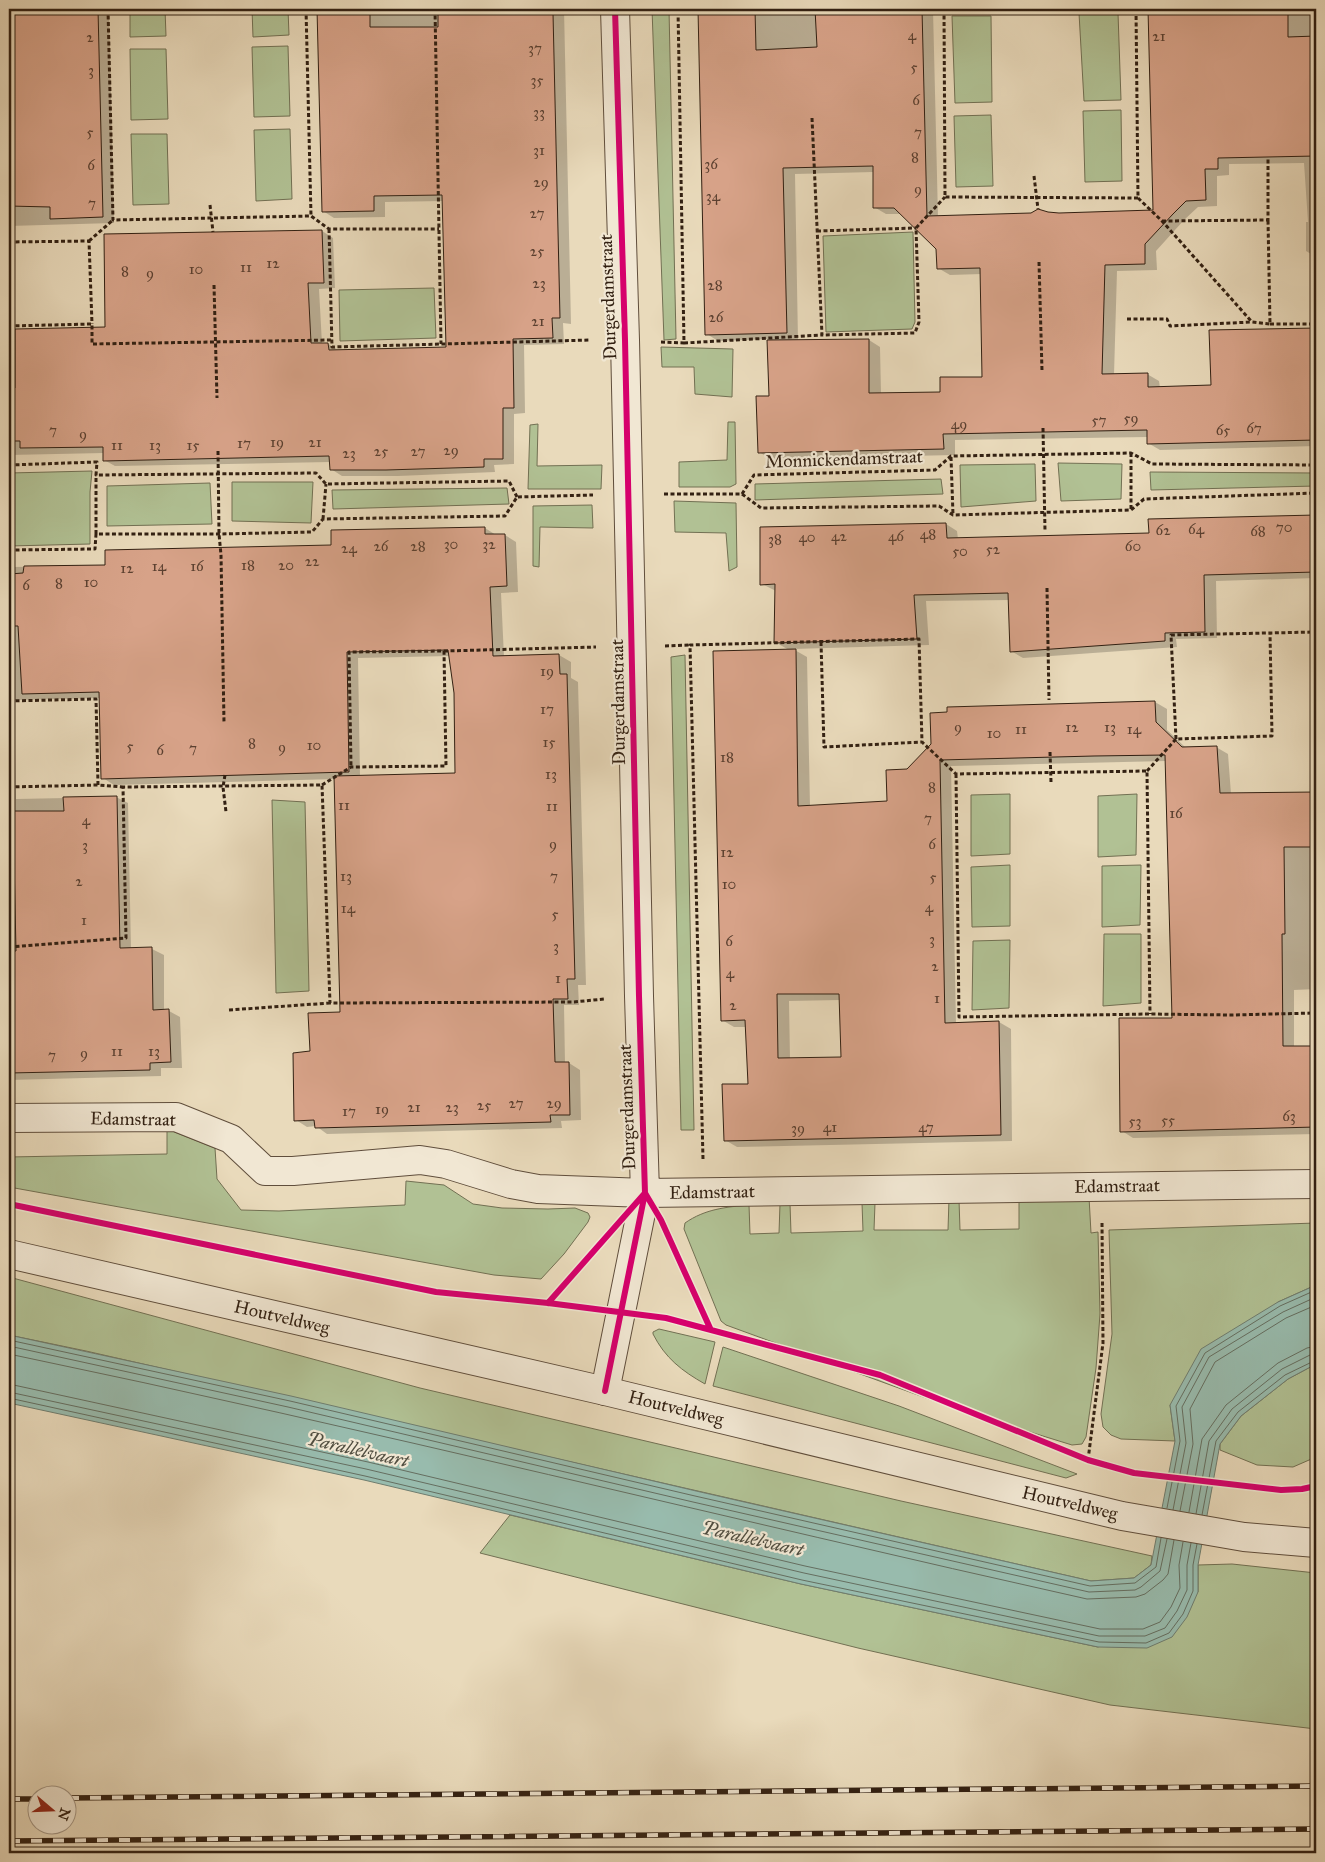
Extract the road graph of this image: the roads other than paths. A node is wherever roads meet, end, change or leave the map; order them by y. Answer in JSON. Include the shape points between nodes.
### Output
{"nodes":[{"id":1,"x":615,"y":9,"type":"edge"},
{"id":2,"x":9,"y":1118,"type":"edge"},
{"id":3,"x":1316,"y":1184,"type":"edge"},
{"id":4,"x":645,"y":1193,"type":"junction"},
{"id":5,"x":9,"y":1254,"type":"edge"},
{"id":6,"x":605,"y":1391,"type":"junction"},
{"id":7,"x":1316,"y":1543,"type":"edge"}],
"edges":[{"from":1,"to":4,"type":"street","name":"Durgerdamstraat"},
{"from":2,"to":4,"type":"street","name":"Edamstraat","via":[[176,1117],[231,1139],[264,1171],[420,1160],[538,1189]]},
{"from":3,"to":4,"type":"street","name":"Edamstraat"},
{"from":4,"to":6,"type":"street","name":"Durgerdamstraat"},
{"from":5,"to":6,"type":"street","name":"Houtveldweg"},
{"from":6,"to":7,"type":"street","name":"Houtveldweg","via":[[1122,1516],[1244,1537]]}]}
